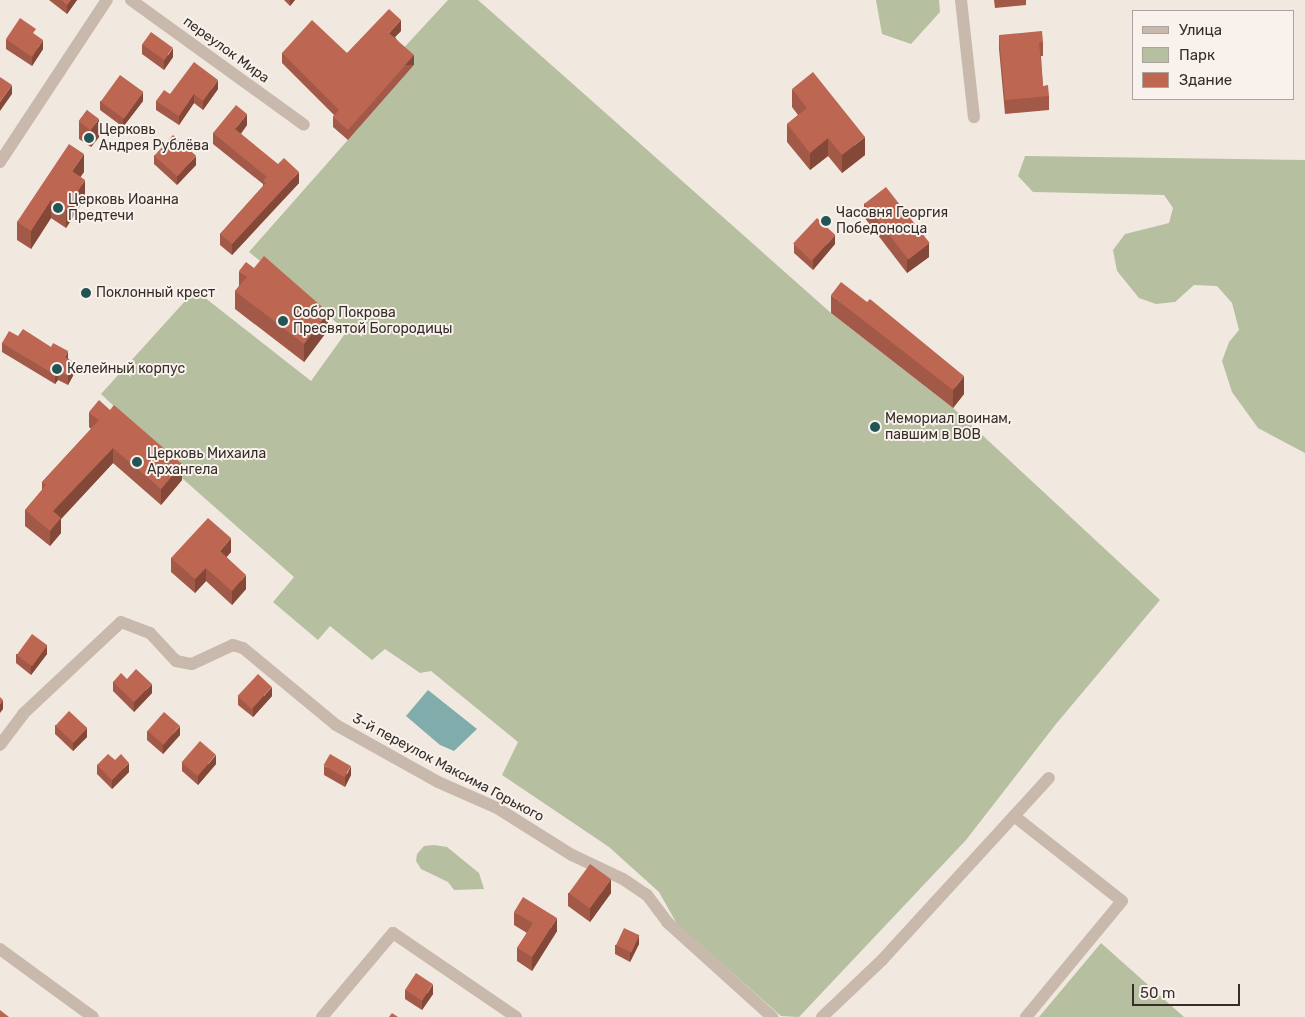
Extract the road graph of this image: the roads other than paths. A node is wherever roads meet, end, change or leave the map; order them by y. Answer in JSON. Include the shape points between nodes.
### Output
{"nodes":[{"id":1,"x":107,"y":0,"type":"edge"},
{"id":2,"x":131,"y":0,"type":"edge"},
{"id":3,"x":961,"y":0,"type":"edge"},
{"id":4,"x":974,"y":117,"type":"dead end"},
{"id":5,"x":304,"y":125,"type":"dead end"},
{"id":6,"x":0,"y":162,"type":"edge"},
{"id":7,"x":0,"y":745,"type":"edge"},
{"id":8,"x":1049,"y":778,"type":"dead end"},
{"id":9,"x":1014,"y":816,"type":"junction"},
{"id":10,"x":0,"y":949,"type":"edge"},
{"id":11,"x":92,"y":1017,"type":"edge"},
{"id":12,"x":322,"y":1017,"type":"edge"},
{"id":13,"x":516,"y":1017,"type":"edge"},
{"id":14,"x":772,"y":1017,"type":"edge"},
{"id":15,"x":822,"y":1017,"type":"edge"},
{"id":16,"x":1026,"y":1017,"type":"edge"}],
"edges":[{"from":1,"to":6,"type":"street"},
{"from":2,"to":5,"type":"street","name":"переулок Мира"},
{"from":3,"to":4,"type":"street"},
{"from":7,"to":14,"type":"street","name":"3-й переулок Максима Горького","via":[[23,714],[121,622],[150,633],[176,662],[192,664],[233,645],[243,648],[336,724],[438,782],[497,808],[647,895],[667,922]]},
{"from":8,"to":9,"type":"street"},
{"from":9,"to":15,"type":"street","via":[[882,960]]},
{"from":9,"to":16,"type":"street","via":[[1122,901]]},
{"from":10,"to":11,"type":"street"},
{"from":12,"to":13,"type":"street","via":[[393,933]]}]}
